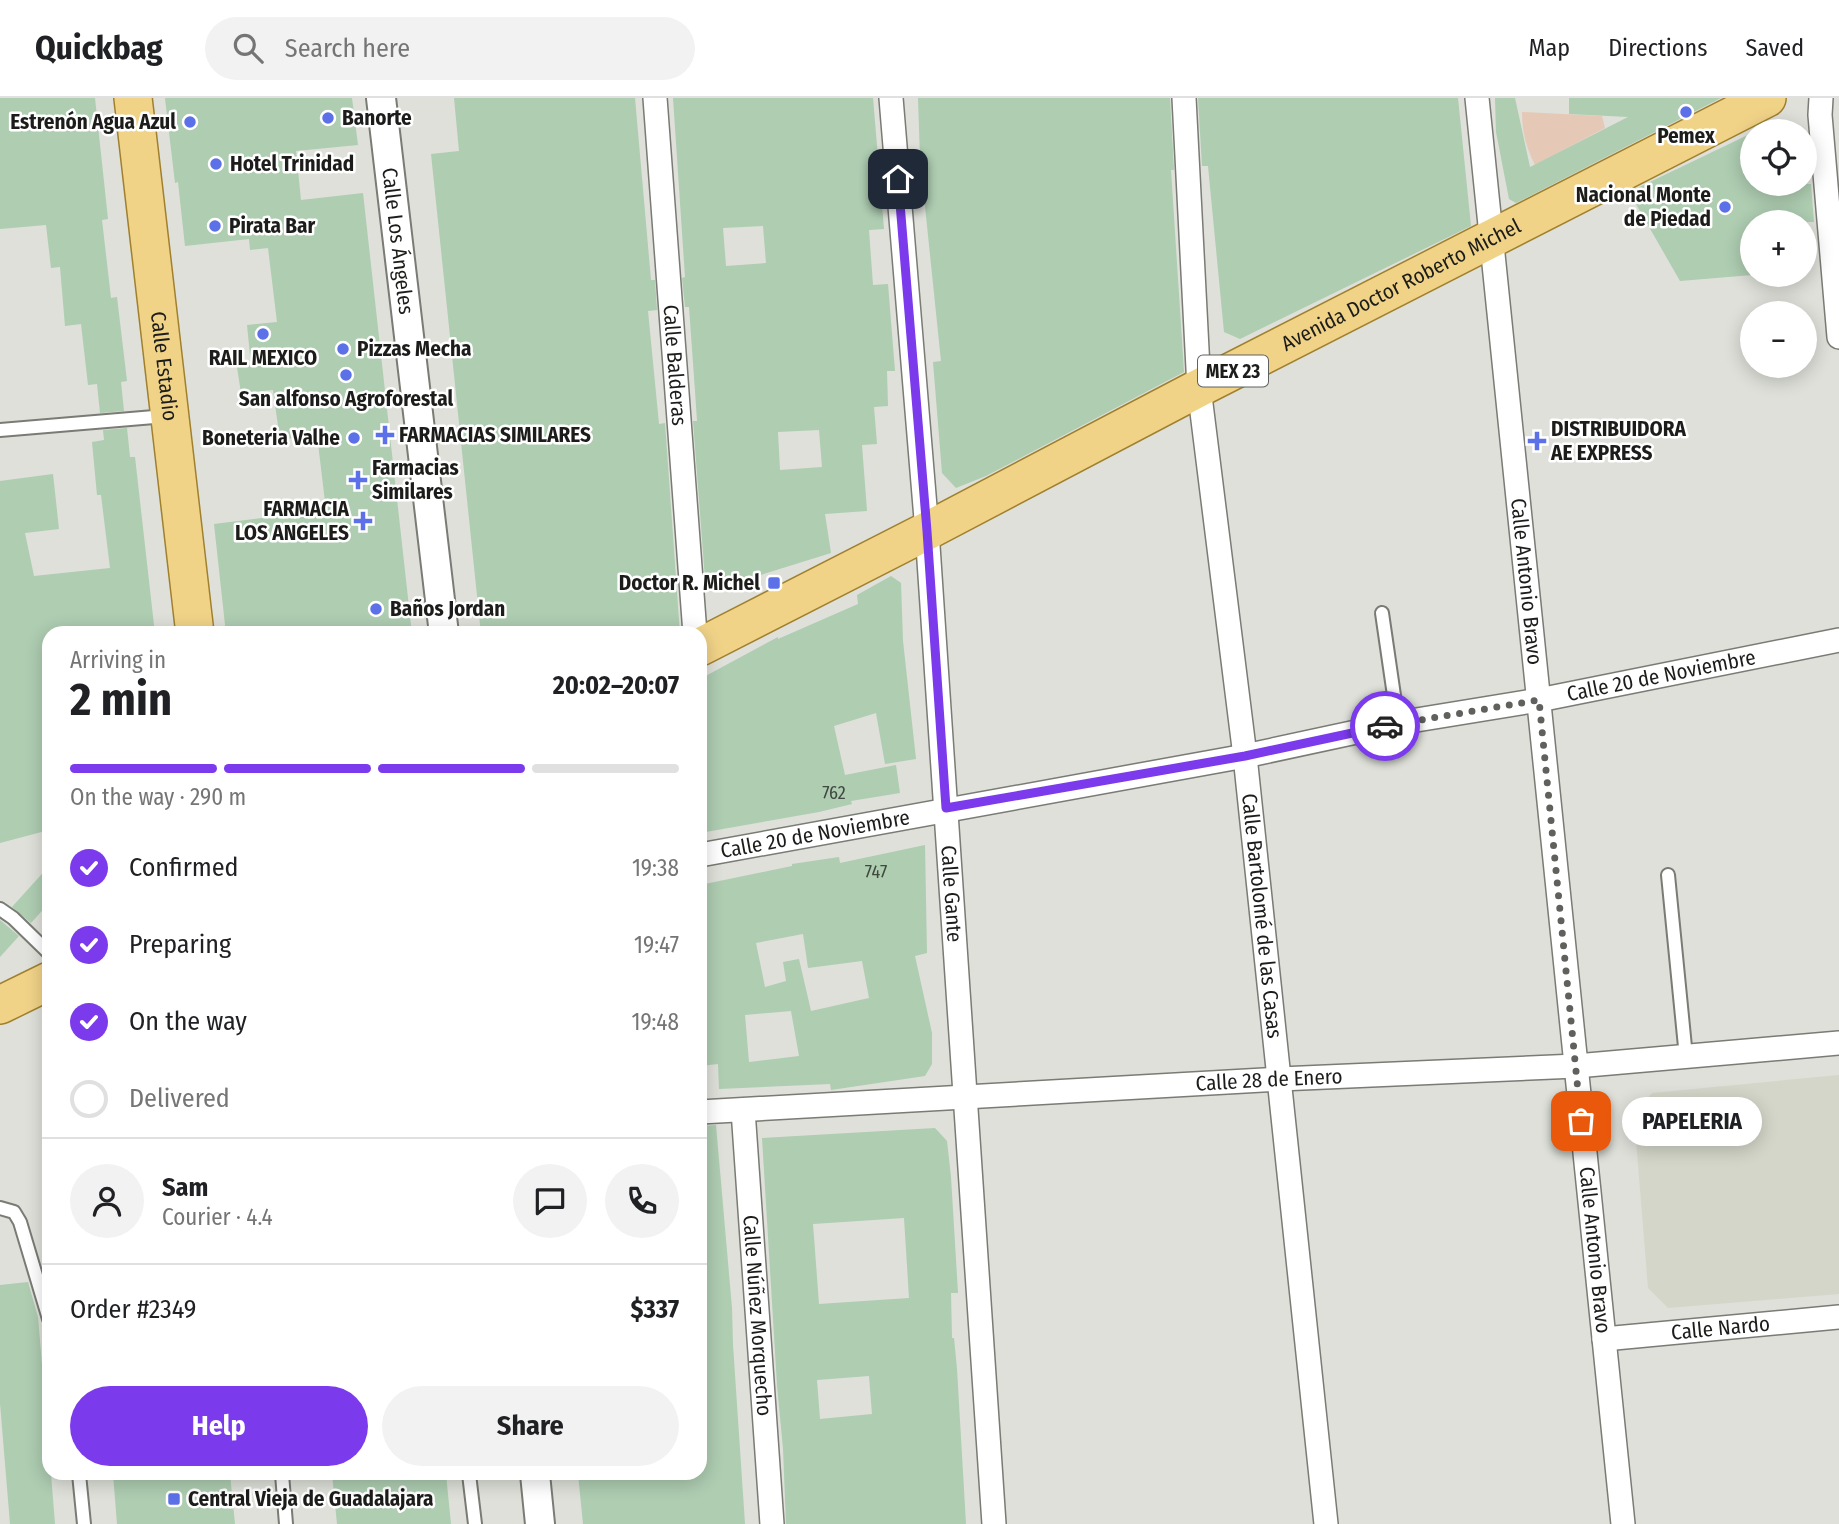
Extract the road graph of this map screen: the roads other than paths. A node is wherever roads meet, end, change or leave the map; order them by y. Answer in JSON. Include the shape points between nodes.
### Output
{"nodes":[{"id":1,"x":132,"y":98,"type":"edge"},
{"id":2,"x":381,"y":98,"type":"edge"},
{"id":3,"x":654,"y":98,"type":"edge"},
{"id":4,"x":891,"y":98,"type":"edge"},
{"id":5,"x":1184,"y":98,"type":"edge"},
{"id":6,"x":1477,"y":98,"type":"edge"},
{"id":7,"x":1821,"y":98,"type":"edge"},
{"id":8,"x":1752,"y":101,"type":"edge"},
{"id":9,"x":1492,"y":240,"type":"junction"},
{"id":10,"x":1839,"y":337,"type":"edge"},
{"id":11,"x":1199,"y":388,"type":"junction"},
{"id":12,"x":170,"y":415,"type":"junction"},
{"id":13,"x":0,"y":430,"type":"edge"},
{"id":14,"x":927,"y":531,"type":"junction"},
{"id":15,"x":1382,"y":612,"type":"dead end"},
{"id":16,"x":194,"y":626,"type":"edge"},
{"id":17,"x":443,"y":626,"type":"edge"},
{"id":18,"x":694,"y":626,"type":"edge"},
{"id":19,"x":1839,"y":640,"type":"edge"},
{"id":20,"x":707,"y":643,"type":"edge"},
{"id":21,"x":1539,"y":700,"type":"junction"},
{"id":22,"x":1398,"y":723,"type":"junction"},
{"id":23,"x":1245,"y":756,"type":"junction"},
{"id":24,"x":946,"y":808,"type":"junction"},
{"id":25,"x":707,"y":854,"type":"edge"},
{"id":26,"x":1668,"y":875,"type":"dead end"},
{"id":27,"x":0,"y":909,"type":"edge"},
{"id":28,"x":42,"y":946,"type":"edge"},
{"id":29,"x":42,"y":984,"type":"edge"},
{"id":30,"x":0,"y":1005,"type":"edge"},
{"id":31,"x":1839,"y":1043,"type":"edge"},
{"id":32,"x":1686,"y":1057,"type":"junction"},
{"id":33,"x":1576,"y":1066,"type":"junction"},
{"id":34,"x":1280,"y":1079,"type":"junction"},
{"id":35,"x":963,"y":1097,"type":"junction"},
{"id":36,"x":743,"y":1110,"type":"junction"},
{"id":37,"x":707,"y":1112,"type":"edge"},
{"id":38,"x":0,"y":1208,"type":"edge"},
{"id":39,"x":42,"y":1296,"type":"edge"},
{"id":40,"x":1839,"y":1317,"type":"edge"},
{"id":41,"x":1604,"y":1339,"type":"junction"},
{"id":42,"x":80,"y":1480,"type":"edge"},
{"id":43,"x":282,"y":1480,"type":"edge"},
{"id":44,"x":470,"y":1480,"type":"edge"},
{"id":45,"x":536,"y":1480,"type":"edge"},
{"id":46,"x":84,"y":1524,"type":"edge"},
{"id":47,"x":286,"y":1524,"type":"edge"},
{"id":48,"x":475,"y":1524,"type":"edge"},
{"id":49,"x":540,"y":1524,"type":"edge"},
{"id":50,"x":772,"y":1524,"type":"edge"},
{"id":51,"x":993,"y":1524,"type":"edge"},
{"id":52,"x":1326,"y":1524,"type":"edge"},
{"id":53,"x":1622,"y":1524,"type":"edge"}],
"edges":[{"from":1,"to":12,"type":"main road","name":"Calle Estadio"},
{"from":2,"to":17,"type":"street","name":"Calle Los Ángeles"},
{"from":3,"to":18,"type":"street","name":"Calle Balderas"},
{"from":4,"to":14,"type":"street","name":"Calle Gante"},
{"from":5,"to":11,"type":"street","name":"Calle Bartolomé de las Casas"},
{"from":6,"to":9,"type":"street","name":"Calle Antonio Bravo"},
{"from":7,"to":10,"type":"street"},
{"from":8,"to":9,"type":"main road","name":"Avenida Doctor Roberto Michel","number":"MEX 23"},
{"from":9,"to":11,"type":"main road","name":"Avenida Doctor Roberto Michel","number":"MEX 23"},
{"from":9,"to":21,"type":"street","name":"Calle Antonio Bravo"},
{"from":11,"to":14,"type":"main road","name":"Avenida Doctor Roberto Michel","number":"MEX 23"},
{"from":11,"to":23,"type":"street","name":"Calle Bartolomé de las Casas"},
{"from":12,"to":13,"type":"lane"},
{"from":12,"to":16,"type":"main road","name":"Calle Estadio"},
{"from":14,"to":20,"type":"main road","name":"Avenida Doctor Roberto Michel","number":"MEX 23"},
{"from":14,"to":24,"type":"street","name":"Calle Gante"},
{"from":15,"to":22,"type":"lane"},
{"from":19,"to":21,"type":"street","name":"Calle 20 de Noviembre"},
{"from":21,"to":22,"type":"street","name":"Calle 20 de Noviembre"},
{"from":21,"to":33,"type":"street","name":"Calle Antonio Bravo"},
{"from":22,"to":23,"type":"street","name":"Calle 20 de Noviembre"},
{"from":23,"to":24,"type":"street","name":"Calle 20 de Noviembre"},
{"from":23,"to":34,"type":"street","name":"Calle Bartolomé de las Casas"},
{"from":24,"to":25,"type":"street","name":"Calle 20 de Noviembre"},
{"from":24,"to":35,"type":"street","name":"Calle Gante"},
{"from":26,"to":32,"type":"lane"},
{"from":27,"to":28,"type":"lane"},
{"from":29,"to":30,"type":"main road"},
{"from":31,"to":32,"type":"street","name":"Calle 28 de Enero"},
{"from":32,"to":33,"type":"street","name":"Calle 28 de Enero"},
{"from":33,"to":34,"type":"street","name":"Calle 28 de Enero"},
{"from":33,"to":41,"type":"street","name":"Calle Antonio Bravo"},
{"from":34,"to":35,"type":"street","name":"Calle 28 de Enero"},
{"from":34,"to":52,"type":"street","name":"Calle Bartolomé de las Casas"},
{"from":35,"to":36,"type":"street","name":"Calle 28 de Enero"},
{"from":35,"to":51,"type":"street","name":"Calle Gante"},
{"from":36,"to":37,"type":"street","name":"Calle 28 de Enero"},
{"from":36,"to":50,"type":"street","name":"Calle Núñez Morquecho"},
{"from":38,"to":39,"type":"lane","via":[[14,1212],[20,1222]]},
{"from":40,"to":41,"type":"street","name":"Calle Nardo"},
{"from":41,"to":53,"type":"street","name":"Calle Antonio Bravo"},
{"from":42,"to":46,"type":"lane"},
{"from":43,"to":47,"type":"lane"},
{"from":44,"to":48,"type":"lane"},
{"from":45,"to":49,"type":"street"}]}
